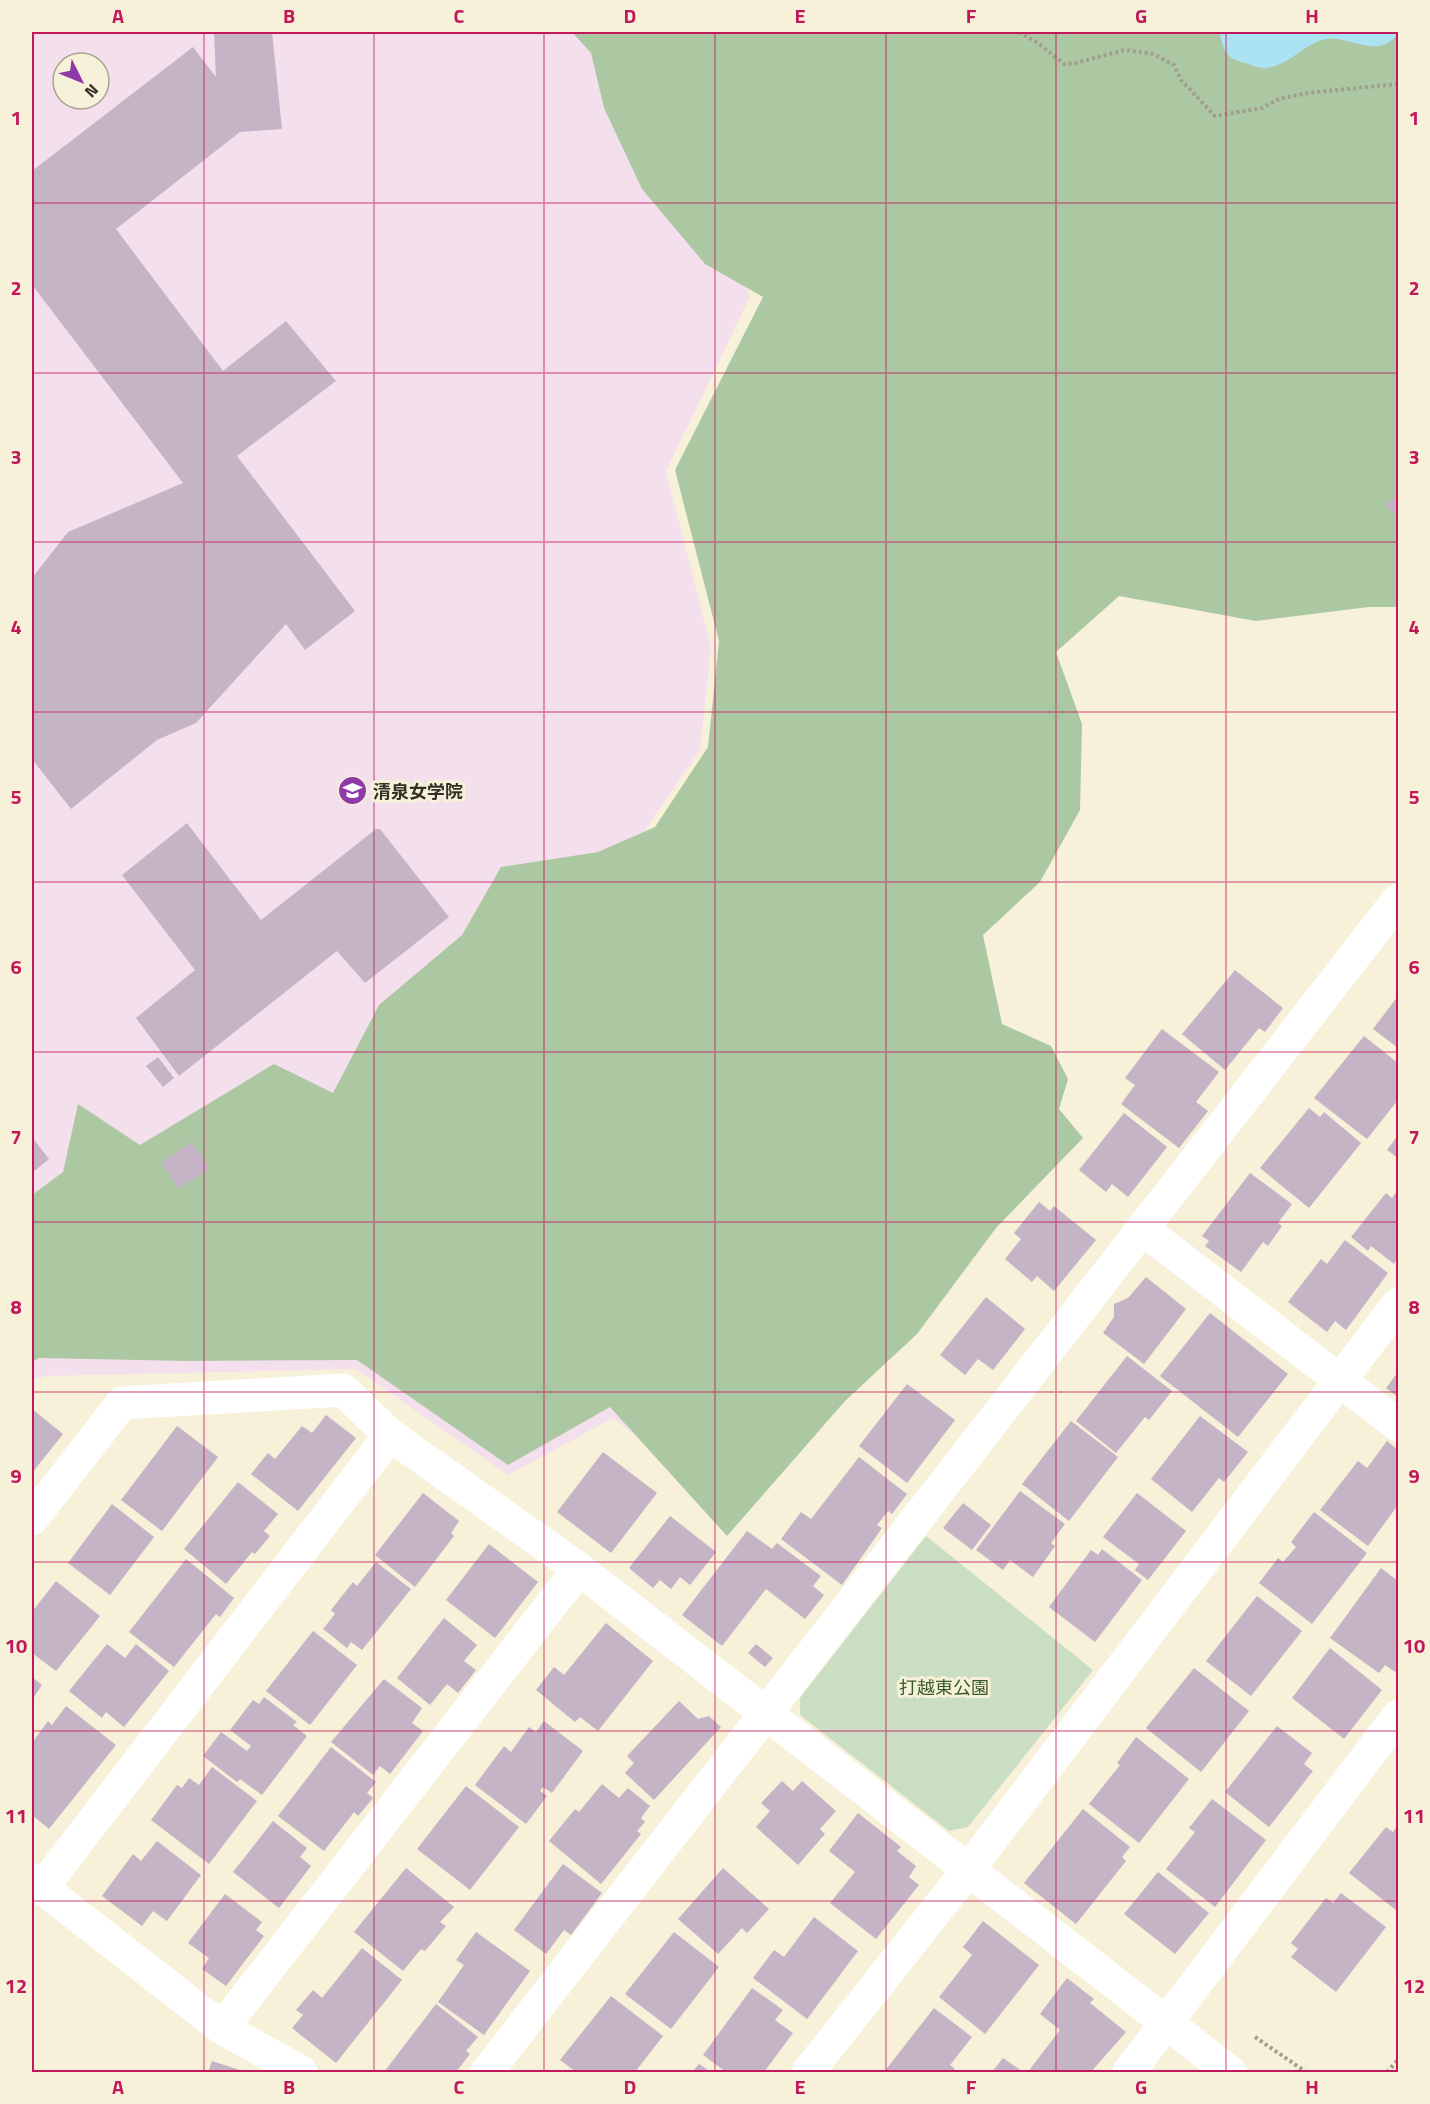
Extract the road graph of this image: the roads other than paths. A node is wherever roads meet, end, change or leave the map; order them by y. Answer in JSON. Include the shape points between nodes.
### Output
{"nodes":[{"id":1,"x":1398,"y":900,"type":"edge"},
{"id":2,"x":1144,"y":1230,"type":"junction"},
{"id":3,"x":1398,"y":1304,"type":"edge"},
{"id":4,"x":1341,"y":1380,"type":"junction"},
{"id":5,"x":1398,"y":1425,"type":"edge"},
{"id":6,"x":390,"y":1435,"type":"junction"},
{"id":7,"x":32,"y":1519,"type":"edge"},
{"id":8,"x":579,"y":1569,"type":"junction"},
{"id":9,"x":765,"y":1713,"type":"junction"},
{"id":10,"x":1398,"y":1716,"type":"edge"},
{"id":11,"x":969,"y":1869,"type":"junction"},
{"id":12,"x":37,"y":1884,"type":"edge"},
{"id":13,"x":1167,"y":2024,"type":"junction"},
{"id":14,"x":222,"y":2028,"type":"junction"},
{"id":15,"x":301,"y":2073,"type":"edge"},
{"id":16,"x":488,"y":2073,"type":"edge"},
{"id":17,"x":808,"y":2073,"type":"edge"},
{"id":18,"x":1129,"y":2073,"type":"edge"},
{"id":19,"x":1230,"y":2073,"type":"edge"}],
"edges":[{"from":1,"to":2,"type":"street"},
{"from":2,"to":4,"type":"street"},
{"from":2,"to":9,"type":"street"},
{"from":3,"to":4,"type":"street"},
{"from":4,"to":5,"type":"street"},
{"from":4,"to":11,"type":"street"},
{"from":6,"to":7,"type":"street","via":[[343,1390],[122,1403]]},
{"from":6,"to":8,"type":"street"},
{"from":6,"to":12,"type":"street"},
{"from":8,"to":9,"type":"street"},
{"from":8,"to":14,"type":"street"},
{"from":9,"to":11,"type":"street"},
{"from":9,"to":16,"type":"street"},
{"from":10,"to":13,"type":"street"},
{"from":11,"to":13,"type":"street"},
{"from":11,"to":17,"type":"street"},
{"from":12,"to":14,"type":"street"},
{"from":13,"to":18,"type":"street"},
{"from":13,"to":19,"type":"street"},
{"from":14,"to":15,"type":"street"}]}
